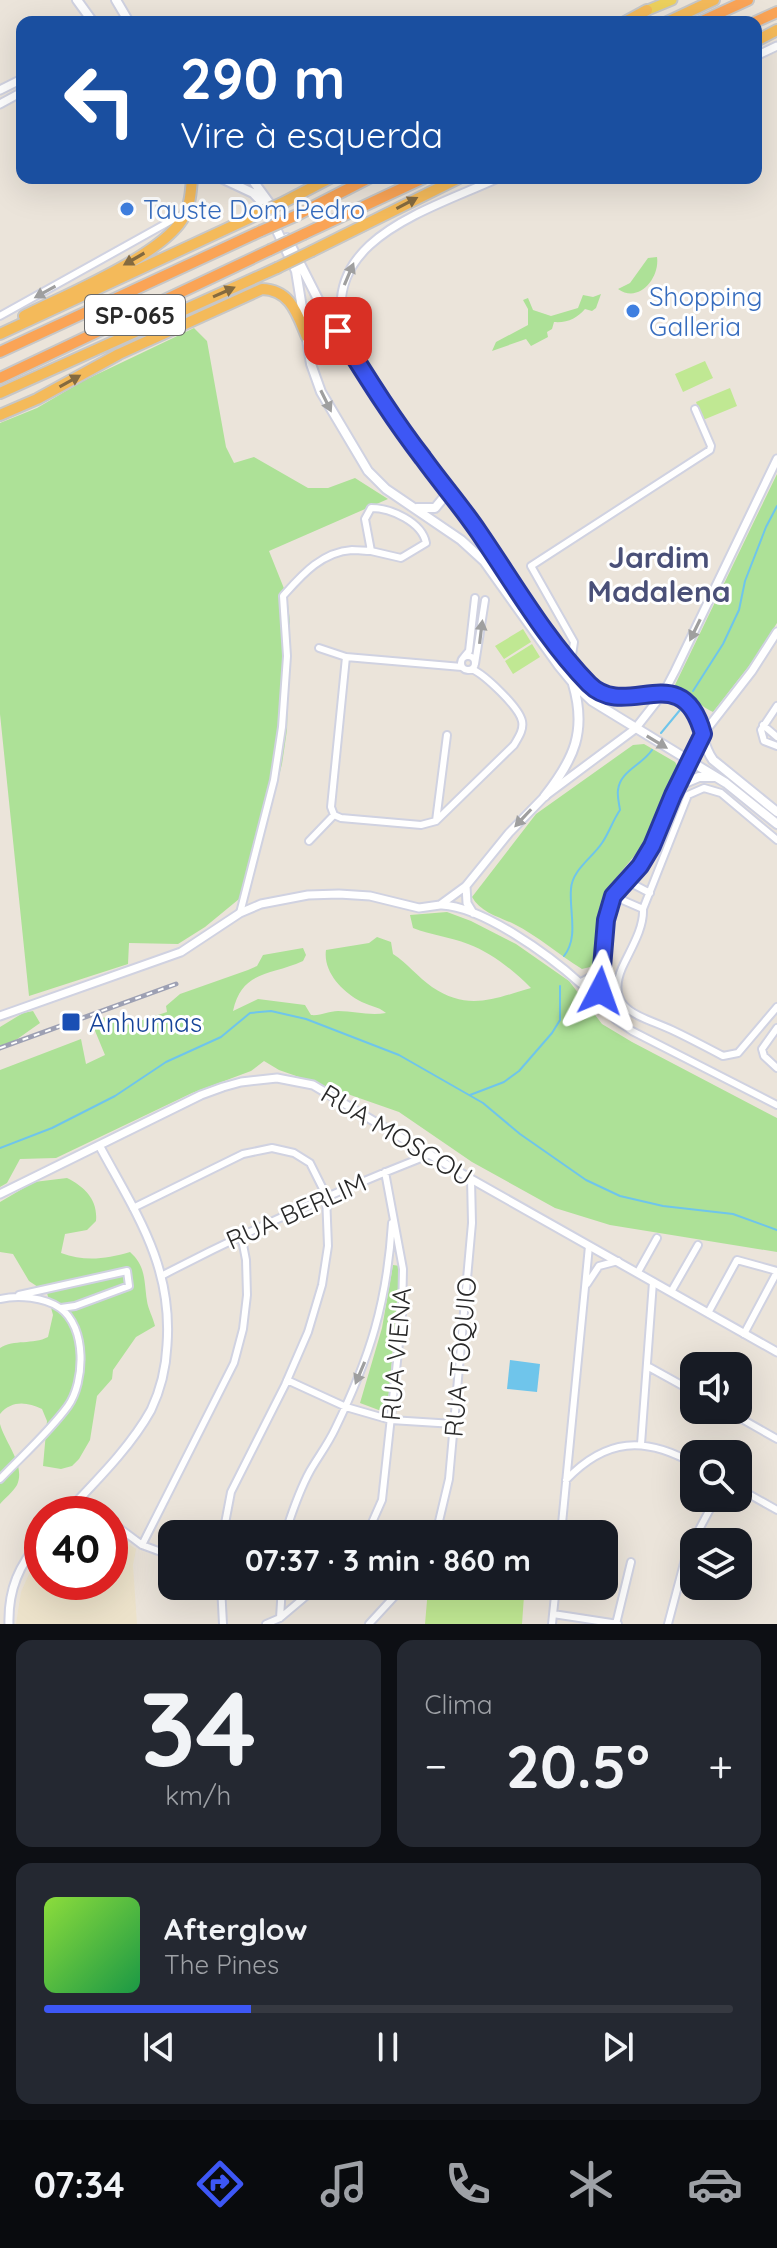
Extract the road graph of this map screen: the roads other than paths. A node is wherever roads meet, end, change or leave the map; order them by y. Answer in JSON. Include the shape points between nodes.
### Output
{"nodes":[{"id":1,"x":672,"y":0,"type":"edge"},
{"id":2,"x":714,"y":0,"type":"edge"},
{"id":3,"x":748,"y":0,"type":"edge"},
{"id":4,"x":647,"y":10,"type":"junction"},
{"id":5,"x":630,"y":16,"type":"edge"},
{"id":6,"x":636,"y":16,"type":"edge"},
{"id":7,"x":680,"y":16,"type":"edge"},
{"id":8,"x":713,"y":16,"type":"edge"},
{"id":9,"x":191,"y":184,"type":"edge"},
{"id":10,"x":234,"y":184,"type":"edge"},
{"id":11,"x":255,"y":184,"type":"edge"},
{"id":12,"x":319,"y":184,"type":"edge"},
{"id":13,"x":357,"y":184,"type":"edge"},
{"id":14,"x":411,"y":184,"type":"edge"},
{"id":15,"x":447,"y":184,"type":"edge"},
{"id":16,"x":484,"y":184,"type":"edge"},
{"id":17,"x":186,"y":212,"type":"junction"},
{"id":18,"x":0,"y":316,"type":"edge"},
{"id":19,"x":338,"y":331,"type":"junction"},
{"id":20,"x":0,"y":332,"type":"edge"},
{"id":21,"x":307,"y":337,"type":"junction"},
{"id":22,"x":350,"y":350,"type":"junction"},
{"id":23,"x":0,"y":352,"type":"edge"},
{"id":24,"x":0,"y":378,"type":"edge"},
{"id":25,"x":0,"y":393,"type":"edge"},
{"id":26,"x":695,"y":409,"type":"dead end"},
{"id":27,"x":0,"y":415,"type":"edge"},
{"id":28,"x":777,"y":459,"type":"edge"},
{"id":29,"x":449,"y":491,"type":"junction"},
{"id":30,"x":419,"y":510,"type":"junction"},
{"id":31,"x":412,"y":523,"type":"junction"},
{"id":32,"x":371,"y":551,"type":"junction"},
{"id":33,"x":475,"y":598,"type":"dead end"},
{"id":34,"x":485,"y":600,"type":"dead end"},
{"id":35,"x":566,"y":628,"type":"junction"},
{"id":36,"x":777,"y":632,"type":"edge"},
{"id":37,"x":554,"y":640,"type":"junction"},
{"id":38,"x":319,"y":648,"type":"dead end"},
{"id":39,"x":346,"y":657,"type":"junction"},
{"id":40,"x":464,"y":657,"type":"junction"},
{"id":41,"x":571,"y":662,"type":"junction"},
{"id":42,"x":462,"y":667,"type":"junction"},
{"id":43,"x":474,"y":667,"type":"junction"},
{"id":44,"x":573,"y":683,"type":"junction"},
{"id":45,"x":664,"y":692,"type":"junction"},
{"id":46,"x":777,"y":706,"type":"edge"},
{"id":47,"x":763,"y":725,"type":"junction"},
{"id":48,"x":635,"y":729,"type":"junction"},
{"id":49,"x":703,"y":734,"type":"junction"},
{"id":50,"x":447,"y":735,"type":"dead end"},
{"id":51,"x":777,"y":737,"type":"edge"},
{"id":52,"x":777,"y":746,"type":"edge"},
{"id":53,"x":690,"y":761,"type":"junction"},
{"id":54,"x":717,"y":777,"type":"junction"},
{"id":55,"x":680,"y":785,"type":"junction"},
{"id":56,"x":545,"y":796,"type":"junction"},
{"id":57,"x":777,"y":812,"type":"edge"},
{"id":58,"x":334,"y":815,"type":"junction"},
{"id":59,"x":436,"y":821,"type":"junction"},
{"id":60,"x":777,"y":824,"type":"edge"},
{"id":61,"x":777,"y":840,"type":"edge"},
{"id":62,"x":309,"y":841,"type":"dead end"},
{"id":63,"x":625,"y":880,"type":"junction"},
{"id":64,"x":466,"y":886,"type":"junction"},
{"id":65,"x":650,"y":893,"type":"junction"},
{"id":66,"x":613,"y":896,"type":"junction"},
{"id":67,"x":440,"y":905,"type":"junction"},
{"id":68,"x":643,"y":909,"type":"junction"},
{"id":69,"x":240,"y":913,"type":"junction"},
{"id":70,"x":473,"y":913,"type":"junction"},
{"id":71,"x":601,"y":967,"type":"junction"},
{"id":72,"x":580,"y":983,"type":"junction"},
{"id":73,"x":777,"y":1007,"type":"edge"},
{"id":74,"x":605,"y":1009,"type":"junction"},
{"id":75,"x":0,"y":1016,"type":"edge"},
{"id":76,"x":777,"y":1028,"type":"edge"},
{"id":77,"x":777,"y":1068,"type":"edge"},
{"id":78,"x":777,"y":1105,"type":"edge"},
{"id":79,"x":99,"y":1145,"type":"junction"},
{"id":80,"x":431,"y":1154,"type":"junction"},
{"id":81,"x":385,"y":1172,"type":"junction"},
{"id":82,"x":471,"y":1179,"type":"junction"},
{"id":83,"x":0,"y":1194,"type":"edge"},
{"id":84,"x":326,"y":1195,"type":"junction"},
{"id":85,"x":133,"y":1208,"type":"junction"},
{"id":86,"x":392,"y":1216,"type":"junction"},
{"id":87,"x":241,"y":1234,"type":"junction"},
{"id":88,"x":657,"y":1238,"type":"dead end"},
{"id":89,"x":400,"y":1244,"type":"junction"},
{"id":90,"x":390,"y":1245,"type":"junction"},
{"id":91,"x":698,"y":1245,"type":"dead end"},
{"id":92,"x":589,"y":1246,"type":"junction"},
{"id":93,"x":390,"y":1260,"type":"junction"},
{"id":94,"x":402,"y":1260,"type":"junction"},
{"id":95,"x":618,"y":1261,"type":"junction"},
{"id":96,"x":777,"y":1271,"type":"edge"},
{"id":97,"x":638,"y":1272,"type":"junction"},
{"id":98,"x":163,"y":1275,"type":"junction"},
{"id":99,"x":653,"y":1282,"type":"junction"},
{"id":100,"x":584,"y":1291,"type":"junction"},
{"id":101,"x":671,"y":1292,"type":"junction"},
{"id":102,"x":12,"y":1296,"type":"junction"},
{"id":103,"x":0,"y":1299,"type":"edge"},
{"id":104,"x":61,"y":1308,"type":"junction"},
{"id":105,"x":708,"y":1313,"type":"junction"},
{"id":106,"x":744,"y":1334,"type":"junction"},
{"id":107,"x":777,"y":1352,"type":"edge"},
{"id":108,"x":647,"y":1366,"type":"junction"},
{"id":109,"x":287,"y":1380,"type":"junction"},
{"id":110,"x":680,"y":1384,"type":"edge"},
{"id":111,"x":346,"y":1407,"type":"junction"},
{"id":112,"x":391,"y":1420,"type":"junction"},
{"id":113,"x":454,"y":1424,"type":"junction"},
{"id":114,"x":751,"y":1424,"type":"edge"},
{"id":115,"x":777,"y":1439,"type":"edge"},
{"id":116,"x":641,"y":1444,"type":"junction"},
{"id":117,"x":680,"y":1457,"type":"edge"},
{"id":118,"x":0,"y":1479,"type":"edge"},
{"id":119,"x":566,"y":1480,"type":"junction"},
{"id":120,"x":82,"y":1496,"type":"edge"},
{"id":121,"x":752,"y":1496,"type":"edge"},
{"id":122,"x":777,"y":1510,"type":"edge"},
{"id":123,"x":708,"y":1512,"type":"edge"},
{"id":124,"x":226,"y":1520,"type":"edge"},
{"id":125,"x":290,"y":1520,"type":"edge"},
{"id":126,"x":373,"y":1520,"type":"edge"},
{"id":127,"x":441,"y":1520,"type":"edge"},
{"id":128,"x":562,"y":1520,"type":"edge"},
{"id":129,"x":128,"y":1534,"type":"edge"},
{"id":130,"x":142,"y":1545,"type":"junction"},
{"id":131,"x":158,"y":1551,"type":"edge"},
{"id":132,"x":631,"y":1562,"type":"dead end"},
{"id":133,"x":24,"y":1563,"type":"edge"},
{"id":134,"x":222,"y":1600,"type":"edge"},
{"id":135,"x":281,"y":1600,"type":"edge"},
{"id":136,"x":301,"y":1600,"type":"edge"},
{"id":137,"x":391,"y":1600,"type":"edge"},
{"id":138,"x":554,"y":1600,"type":"edge"},
{"id":139,"x":553,"y":1614,"type":"junction"},
{"id":140,"x":280,"y":1618,"type":"junction"},
{"id":141,"x":9,"y":1624,"type":"edge"},
{"id":142,"x":223,"y":1624,"type":"edge"},
{"id":143,"x":266,"y":1624,"type":"edge"},
{"id":144,"x":369,"y":1624,"type":"edge"},
{"id":145,"x":552,"y":1624,"type":"edge"},
{"id":146,"x":617,"y":1624,"type":"edge"},
{"id":147,"x":668,"y":1624,"type":"edge"}],
"edges":[{"from":1,"to":4,"type":"main road"},
{"from":2,"to":7,"type":"highway"},
{"from":3,"to":8,"type":"highway"},
{"from":4,"to":5,"type":"main road"},
{"from":4,"to":6,"type":"highway"},
{"from":9,"to":17,"type":"highway"},
{"from":10,"to":21,"type":"main road","via":[[253,193],[272,220],[296,271]]},
{"from":11,"to":19,"type":"main road"},
{"from":12,"to":20,"type":"highway","number":"SP-065","bridge":true},
{"from":13,"to":23,"type":"highway","number":"SP-065","bridge":true},
{"from":14,"to":24,"type":"highway","number":"SP-065","bridge":true},
{"from":25,"to":15,"type":"highway","one_way":true,"bridge":true,"via":[[277,268]]},
{"from":22,"to":16,"type":"street","one_way":true,"via":[[342,320],[343,291],[361,252],[384,232]]},
{"from":17,"to":18,"type":"street","one_way":true},
{"from":17,"to":20,"type":"highway","one_way":true,"via":[[160,243]]},
{"from":19,"to":21,"type":"main road","via":[[322,329]]},
{"from":19,"to":22,"type":"main road"},
{"from":27,"to":21,"type":"highway","one_way":true,"via":[[262,289],[272,289],[293,303]]},
{"from":21,"to":30,"type":"main road","one_way":true,"via":[[321,392],[349,442],[386,489]]},
{"from":22,"to":29,"type":"main road"},
{"from":26,"to":35,"type":"street","via":[[710,450],[531,566]]},
{"from":28,"to":45,"type":"street","one_way":true},
{"from":29,"to":30,"type":"main road","via":[[435,508]]},
{"from":29,"to":37,"type":"main road"},
{"from":30,"to":31,"type":"street"},
{"from":30,"to":44,"type":"main road","via":[[484,561]]},
{"from":31,"to":32,"type":"street","via":[[426,539],[422,546],[397,558]]},
{"from":31,"to":32,"type":"street","via":[[371,508],[365,519]]},
{"from":32,"to":69,"type":"street","via":[[352,550],[319,561],[283,596],[287,656],[282,727]]},
{"from":33,"to":40,"type":"street"},
{"from":43,"to":34,"type":"street","one_way":true},
{"from":35,"to":37,"type":"street"},
{"from":35,"to":41,"type":"street","via":[[574,642]]},
{"from":36,"to":49,"type":"street"},
{"from":37,"to":41,"type":"main road"},
{"from":38,"to":39,"type":"street"},
{"from":39,"to":42,"type":"street"},
{"from":39,"to":58,"type":"street"},
{"from":40,"to":42,"type":"street"},
{"from":40,"to":43,"type":"street","via":[[474,658]]},
{"from":41,"to":45,"type":"main road","via":[[605,696]]},
{"from":42,"to":43,"type":"street"},
{"from":43,"to":59,"type":"street","via":[[516,709],[522,730],[514,745]]},
{"from":44,"to":48,"type":"main road"},
{"from":44,"to":56,"type":"main road","via":[[579,711],[575,748]]},
{"from":45,"to":48,"type":"street"},
{"from":45,"to":49,"type":"main road","via":[[687,704]]},
{"from":46,"to":47,"type":"street"},
{"from":47,"to":51,"type":"street"},
{"from":47,"to":52,"type":"street","via":[[764,741]]},
{"from":48,"to":53,"type":"main road","one_way":true},
{"from":48,"to":56,"type":"street"},
{"from":49,"to":53,"type":"street"},
{"from":49,"to":57,"type":"main road","via":[[713,760]]},
{"from":50,"to":59,"type":"street"},
{"from":53,"to":54,"type":"main road"},
{"from":53,"to":55,"type":"street"},
{"from":54,"to":55,"type":"main road"},
{"from":54,"to":60,"type":"main road"},
{"from":55,"to":63,"type":"street","via":[[652,846]]},
{"from":56,"to":64,"type":"street","one_way":true},
{"from":58,"to":59,"type":"street","via":[[421,825]]},
{"from":58,"to":62,"type":"street"},
{"from":61,"to":65,"type":"street","via":[[721,793],[696,790],[682,807]]},
{"from":63,"to":65,"type":"street"},
{"from":63,"to":66,"type":"street"},
{"from":64,"to":67,"type":"street"},
{"from":64,"to":70,"type":"street"},
{"from":65,"to":68,"type":"street"},
{"from":66,"to":68,"type":"street"},
{"from":66,"to":71,"type":"street"},
{"from":67,"to":69,"type":"street","via":[[419,908],[370,896],[308,895]]},
{"from":67,"to":70,"type":"street"},
{"from":68,"to":73,"type":"street","via":[[617,982],[621,1001],[632,1014],[731,1056]]},
{"from":69,"to":75,"type":"street","via":[[181,952]]},
{"from":70,"to":72,"type":"street","via":[[535,948]]},
{"from":71,"to":72,"type":"street"},
{"from":71,"to":74,"type":"street"},
{"from":72,"to":74,"type":"street"},
{"from":74,"to":78,"type":"street","via":[[632,1031]]},
{"from":76,"to":77,"type":"street","via":[[762,1049]]},
{"from":79,"to":80,"type":"street","name":"RUA MOSCOU","via":[[201,1095],[277,1078],[313,1085]]},
{"from":79,"to":83,"type":"street","name":"RUA MOSCOU"},
{"from":79,"to":85,"type":"street"},
{"from":80,"to":81,"type":"street","name":"RUA BERLIM"},
{"from":80,"to":82,"type":"street","name":"RUA MOSCOU"},
{"from":81,"to":84,"type":"street","name":"RUA BERLIM"},
{"from":81,"to":86,"type":"street","name":"RUA VIENA"},
{"from":82,"to":92,"type":"street","name":"RUA MOSCOU"},
{"from":82,"to":113,"type":"street","name":"RUA TÓQUIO","via":[[472,1223]]},
{"from":84,"to":85,"type":"street","via":[[310,1163],[272,1148],[243,1154]]},
{"from":84,"to":87,"type":"street","name":"RUA BERLIM"},
{"from":84,"to":109,"type":"street","via":[[328,1246],[322,1285]]},
{"from":85,"to":98,"type":"street"},
{"from":86,"to":89,"type":"street","name":"RUA VIENA"},
{"from":86,"to":90,"type":"street"},
{"from":87,"to":98,"type":"street","name":"RUA BERLIM"},
{"from":87,"to":130,"type":"street","via":[[247,1295],[234,1363]]},
{"from":88,"to":97,"type":"street"},
{"from":89,"to":90,"type":"street"},
{"from":89,"to":94,"type":"street","name":"RUA VIENA"},
{"from":90,"to":93,"type":"street"},
{"from":91,"to":101,"type":"street"},
{"from":92,"to":95,"type":"street","name":"RUA MOSCOU"},
{"from":92,"to":100,"type":"street"},
{"from":93,"to":94,"type":"street"},
{"from":93,"to":111,"type":"street","one_way":true,"via":[[380,1316]]},
{"from":94,"to":112,"type":"street","name":"RUA VIENA"},
{"from":95,"to":97,"type":"street","name":"RUA MOSCOU"},
{"from":95,"to":100,"type":"street","via":[[599,1266]]},
{"from":96,"to":105,"type":"street","via":[[737,1260]]},
{"from":96,"to":106,"type":"street"},
{"from":97,"to":99,"type":"street","name":"RUA MOSCOU"},
{"from":98,"to":120,"type":"street","via":[[169,1326],[161,1383],[134,1435]]},
{"from":99,"to":101,"type":"street","name":"RUA MOSCOU"},
{"from":99,"to":108,"type":"street"},
{"from":100,"to":119,"type":"street"},
{"from":101,"to":105,"type":"street","name":"RUA MOSCOU"},
{"from":102,"to":103,"type":"street"},
{"from":102,"to":104,"type":"street"},
{"from":102,"to":104,"type":"street","via":[[127,1271],[129,1286]]},
{"from":104,"to":118,"type":"street","via":[[79,1340],[78,1386],[68,1406]]},
{"from":105,"to":106,"type":"street","name":"RUA MOSCOU"},
{"from":106,"to":107,"type":"street","name":"RUA MOSCOU"},
{"from":108,"to":110,"type":"street"},
{"from":108,"to":116,"type":"street"},
{"from":109,"to":111,"type":"street"},
{"from":109,"to":124,"type":"street","via":[[231,1492]]},
{"from":111,"to":112,"type":"street"},
{"from":111,"to":125,"type":"street","via":[[308,1473]]},
{"from":112,"to":113,"type":"street"},
{"from":112,"to":126,"type":"street","name":"RUA VIENA","via":[[382,1500]]},
{"from":113,"to":127,"type":"street","name":"RUA TÓQUIO"},
{"from":114,"to":115,"type":"street"},
{"from":116,"to":117,"type":"street"},
{"from":116,"to":119,"type":"street","via":[[605,1451]]},
{"from":119,"to":128,"type":"street"},
{"from":121,"to":122,"type":"street"},
{"from":123,"to":147,"type":"street","via":[[687,1552]]},
{"from":129,"to":130,"type":"street"},
{"from":130,"to":131,"type":"street"},
{"from":132,"to":146,"type":"street"},
{"from":133,"to":141,"type":"street","via":[[9,1601]]},
{"from":134,"to":142,"type":"street"},
{"from":135,"to":140,"type":"street"},
{"from":136,"to":140,"type":"street"},
{"from":137,"to":144,"type":"street"},
{"from":138,"to":139,"type":"street"},
{"from":139,"to":145,"type":"street"},
{"from":139,"to":146,"type":"street"},
{"from":140,"to":143,"type":"street"}]}
